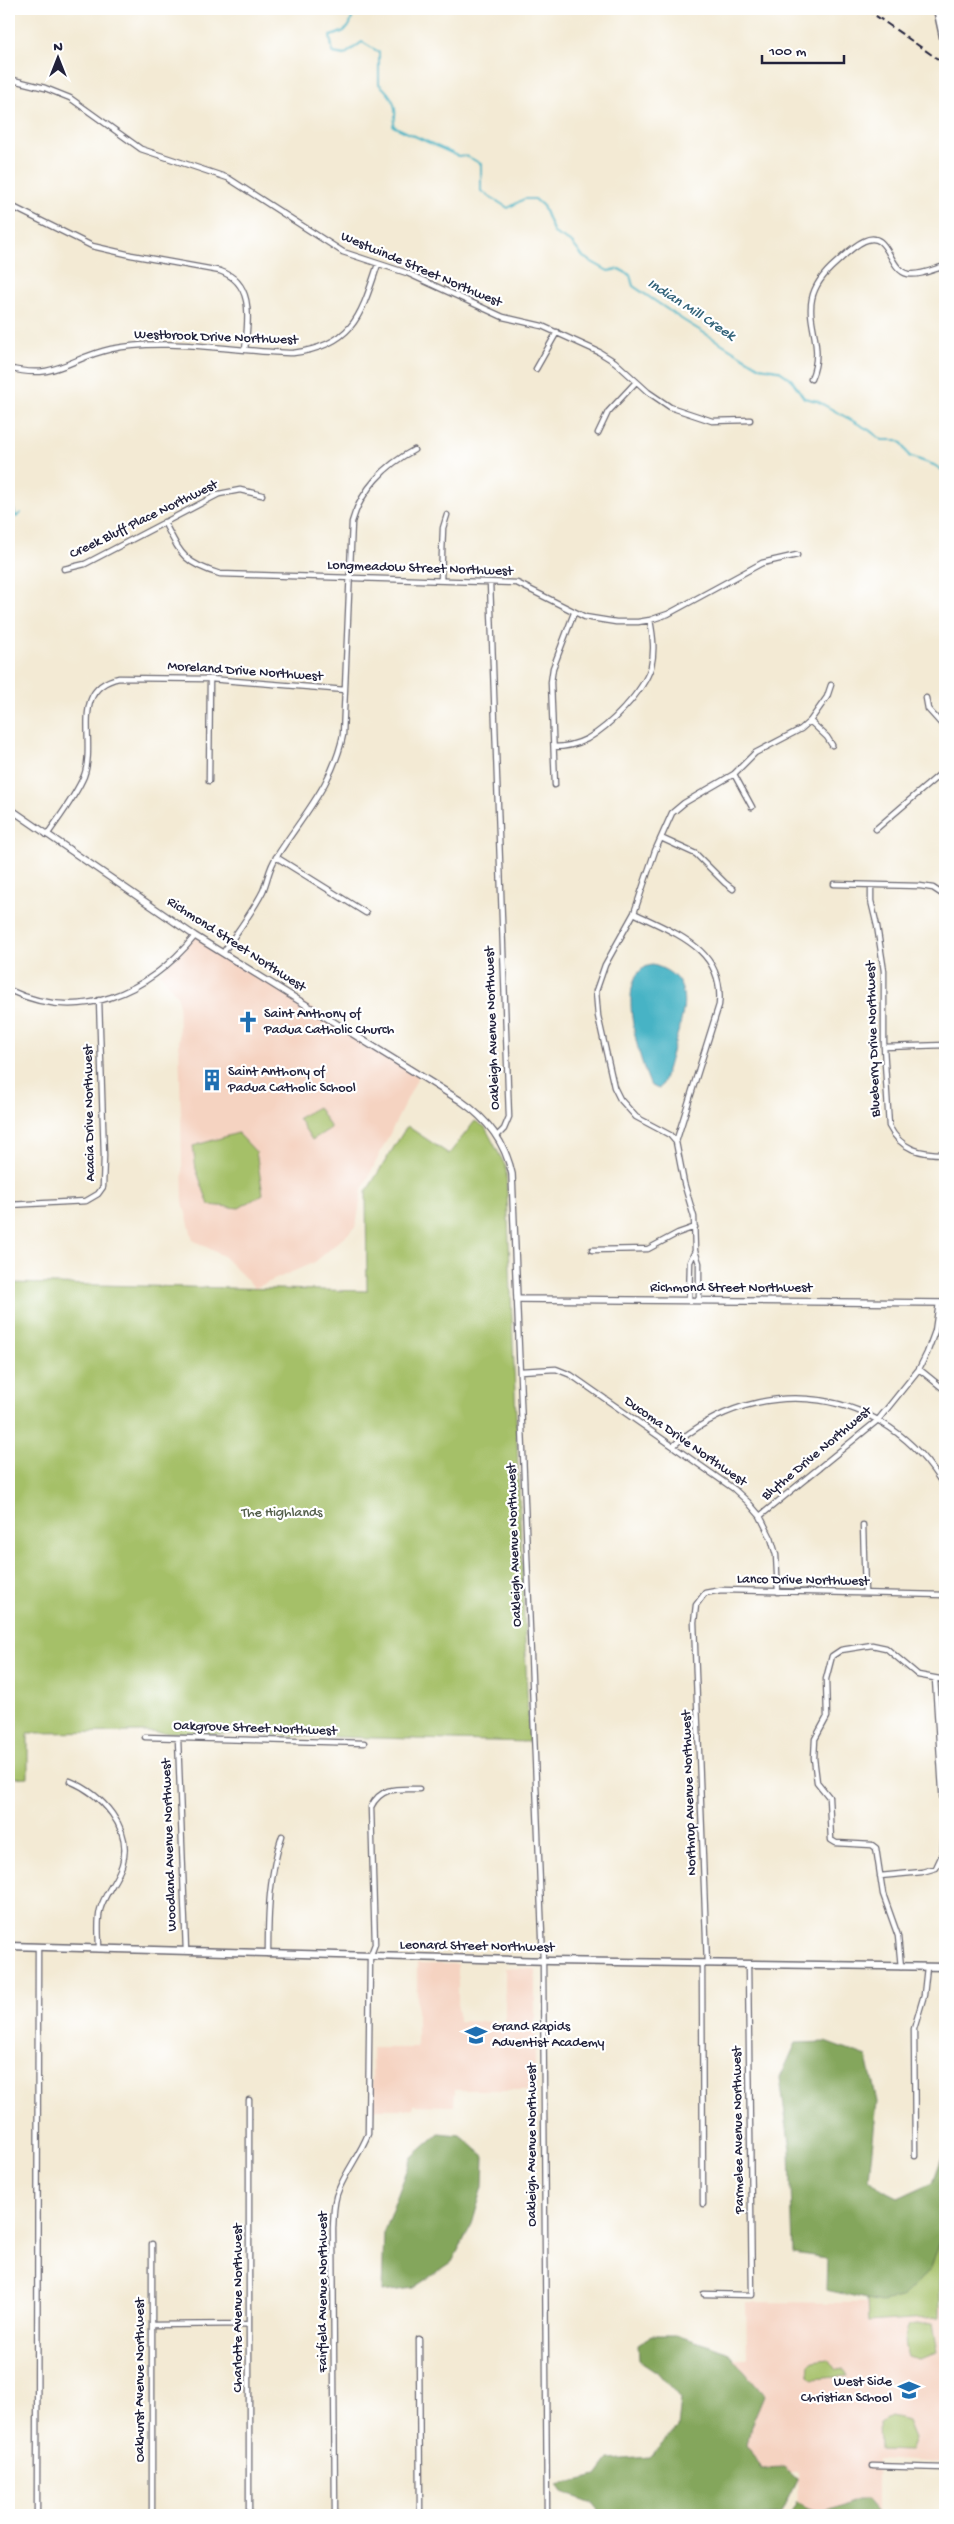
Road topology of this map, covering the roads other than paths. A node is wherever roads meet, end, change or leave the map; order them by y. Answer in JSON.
{"nodes":[{"id":1,"x":937,"y":9,"type":"edge"},
{"id":2,"x":945,"y":46,"type":"edge"},
{"id":3,"x":9,"y":79,"type":"edge"},
{"id":4,"x":9,"y":205,"type":"edge"},
{"id":5,"x":378,"y":264,"type":"junction"},
{"id":6,"x":945,"y":266,"type":"edge"},
{"id":7,"x":557,"y":332,"type":"junction"},
{"id":8,"x":245,"y":350,"type":"junction"},
{"id":9,"x":9,"y":368,"type":"edge"},
{"id":10,"x":536,"y":369,"type":"dead end"},
{"id":11,"x":811,"y":379,"type":"dead end"},
{"id":12,"x":636,"y":382,"type":"junction"},
{"id":13,"x":750,"y":420,"type":"dead end"},
{"id":14,"x":598,"y":433,"type":"dead end"},
{"id":15,"x":414,"y":450,"type":"dead end"},
{"id":16,"x":262,"y":495,"type":"dead end"},
{"id":17,"x":447,"y":514,"type":"dead end"},
{"id":18,"x":164,"y":522,"type":"junction"},
{"id":19,"x":797,"y":556,"type":"dead end"},
{"id":20,"x":64,"y":569,"type":"dead end"},
{"id":21,"x":348,"y":578,"type":"junction"},
{"id":22,"x":441,"y":580,"type":"junction"},
{"id":23,"x":490,"y":582,"type":"junction"},
{"id":24,"x":574,"y":614,"type":"junction"},
{"id":25,"x":650,"y":620,"type":"junction"},
{"id":26,"x":210,"y":679,"type":"junction"},
{"id":27,"x":831,"y":685,"type":"dead end"},
{"id":28,"x":345,"y":690,"type":"junction"},
{"id":29,"x":926,"y":698,"type":"dead end"},
{"id":30,"x":810,"y":721,"type":"junction"},
{"id":31,"x":945,"y":728,"type":"edge"},
{"id":32,"x":832,"y":745,"type":"dead end"},
{"id":33,"x":554,"y":747,"type":"junction"},
{"id":34,"x":945,"y":770,"type":"edge"},
{"id":35,"x":734,"y":774,"type":"junction"},
{"id":36,"x":209,"y":781,"type":"dead end"},
{"id":37,"x":555,"y":785,"type":"dead end"},
{"id":38,"x":752,"y":807,"type":"dead end"},
{"id":39,"x":9,"y":808,"type":"edge"},
{"id":40,"x":876,"y":829,"type":"dead end"},
{"id":41,"x":47,"y":835,"type":"junction"},
{"id":42,"x":661,"y":838,"type":"junction"},
{"id":43,"x":276,"y":857,"type":"junction"},
{"id":44,"x":834,"y":884,"type":"dead end"},
{"id":45,"x":871,"y":885,"type":"junction"},
{"id":46,"x":733,"y":889,"type":"dead end"},
{"id":47,"x":945,"y":896,"type":"edge"},
{"id":48,"x":634,"y":912,"type":"junction"},
{"id":49,"x":366,"y":913,"type":"dead end"},
{"id":50,"x":195,"y":936,"type":"junction"},
{"id":51,"x":223,"y":953,"type":"junction"},
{"id":52,"x":9,"y":990,"type":"edge"},
{"id":53,"x":99,"y":1000,"type":"junction"},
{"id":54,"x":945,"y":1044,"type":"edge"},
{"id":55,"x":884,"y":1047,"type":"junction"},
{"id":56,"x":497,"y":1136,"type":"junction"},
{"id":57,"x":676,"y":1142,"type":"junction"},
{"id":58,"x":945,"y":1154,"type":"edge"},
{"id":59,"x":9,"y":1205,"type":"edge"},
{"id":60,"x":695,"y":1227,"type":"junction"},
{"id":61,"x":592,"y":1250,"type":"dead end"},
{"id":62,"x":696,"y":1251,"type":"junction"},
{"id":63,"x":517,"y":1299,"type":"junction"},
{"id":64,"x":689,"y":1300,"type":"junction"},
{"id":65,"x":700,"y":1300,"type":"junction"},
{"id":66,"x":942,"y":1303,"type":"edge"},
{"id":67,"x":919,"y":1369,"type":"junction"},
{"id":68,"x":520,"y":1371,"type":"junction"},
{"id":69,"x":945,"y":1390,"type":"edge"},
{"id":70,"x":878,"y":1420,"type":"junction"},
{"id":71,"x":673,"y":1446,"type":"junction"},
{"id":72,"x":945,"y":1488,"type":"edge"},
{"id":73,"x":760,"y":1516,"type":"junction"},
{"id":74,"x":863,"y":1525,"type":"dead end"},
{"id":75,"x":778,"y":1592,"type":"junction"},
{"id":76,"x":865,"y":1593,"type":"junction"},
{"id":77,"x":945,"y":1595,"type":"edge"},
{"id":78,"x":694,"y":1622,"type":"joint"},
{"id":79,"x":935,"y":1680,"type":"junction"},
{"id":80,"x":945,"y":1680,"type":"edge"},
{"id":81,"x":145,"y":1737,"type":"dead end"},
{"id":82,"x":178,"y":1739,"type":"junction"},
{"id":83,"x":364,"y":1743,"type":"dead end"},
{"id":84,"x":70,"y":1782,"type":"dead end"},
{"id":85,"x":419,"y":1789,"type":"dead end"},
{"id":86,"x":282,"y":1836,"type":"dead end"},
{"id":87,"x":880,"y":1876,"type":"junction"},
{"id":88,"x":9,"y":1946,"type":"edge"},
{"id":89,"x":38,"y":1947,"type":"junction"},
{"id":90,"x":100,"y":1949,"type":"junction"},
{"id":91,"x":186,"y":1951,"type":"junction"},
{"id":92,"x":268,"y":1954,"type":"junction"},
{"id":93,"x":370,"y":1957,"type":"junction"},
{"id":94,"x":543,"y":1961,"type":"junction"},
{"id":95,"x":705,"y":1964,"type":"junction"},
{"id":96,"x":748,"y":1964,"type":"junction"},
{"id":97,"x":901,"y":1967,"type":"junction"},
{"id":98,"x":927,"y":1967,"type":"junction"},
{"id":99,"x":945,"y":1967,"type":"edge"},
{"id":100,"x":249,"y":2100,"type":"dead end"},
{"id":101,"x":915,"y":2156,"type":"dead end"},
{"id":102,"x":703,"y":2204,"type":"dead end"},
{"id":103,"x":152,"y":2244,"type":"dead end"},
{"id":104,"x":704,"y":2294,"type":"dead end"},
{"id":105,"x":249,"y":2324,"type":"junction"},
{"id":106,"x":152,"y":2325,"type":"junction"},
{"id":107,"x":419,"y":2340,"type":"dead end"},
{"id":108,"x":873,"y":2466,"type":"dead end"},
{"id":109,"x":945,"y":2468,"type":"edge"},
{"id":110,"x":37,"y":2515,"type":"edge"},
{"id":111,"x":152,"y":2515,"type":"edge"},
{"id":112,"x":249,"y":2515,"type":"edge"},
{"id":113,"x":335,"y":2515,"type":"edge"},
{"id":114,"x":420,"y":2515,"type":"edge"},
{"id":115,"x":546,"y":2515,"type":"edge"}],
"edges":[{"from":1,"to":2,"type":"main road"},
{"from":3,"to":5,"type":"street","name":"Westwinde Street Northwest"},
{"from":4,"to":8,"type":"street"},
{"from":5,"to":7,"type":"street","name":"Westwinde Street Northwest"},
{"from":5,"to":8,"type":"street","name":"Westbrook Drive Northwest"},
{"from":6,"to":11,"type":"street"},
{"from":7,"to":10,"type":"street"},
{"from":7,"to":12,"type":"street","name":"Westwinde Street Northwest"},
{"from":8,"to":9,"type":"street","name":"Westbrook Drive Northwest"},
{"from":12,"to":13,"type":"street","name":"Westwinde Street Northwest"},
{"from":12,"to":14,"type":"street"},
{"from":15,"to":21,"type":"street"},
{"from":16,"to":18,"type":"street","name":"Creek Bluff Place Northwest"},
{"from":17,"to":22,"type":"street"},
{"from":18,"to":20,"type":"street","name":"Creek Bluff Place Northwest"},
{"from":18,"to":21,"type":"street","name":"Longmeadow Street Northwest"},
{"from":19,"to":25,"type":"street","name":"Longmeadow Street Northwest"},
{"from":21,"to":22,"type":"street","name":"Longmeadow Street Northwest"},
{"from":21,"to":28,"type":"street"},
{"from":22,"to":23,"type":"street","name":"Longmeadow Street Northwest"},
{"from":23,"to":24,"type":"street","name":"Longmeadow Street Northwest"},
{"from":23,"to":56,"type":"street","name":"Oakleigh Avenue Northwest"},
{"from":24,"to":25,"type":"street","name":"Longmeadow Street Northwest"},
{"from":24,"to":33,"type":"street"},
{"from":25,"to":33,"type":"street"},
{"from":26,"to":28,"type":"street","name":"Moreland Drive Northwest"},
{"from":26,"to":36,"type":"street"},
{"from":26,"to":41,"type":"street","name":"Moreland Drive Northwest"},
{"from":27,"to":30,"type":"street"},
{"from":28,"to":43,"type":"street"},
{"from":29,"to":31,"type":"street"},
{"from":30,"to":32,"type":"street"},
{"from":30,"to":35,"type":"street"},
{"from":33,"to":37,"type":"street"},
{"from":34,"to":40,"type":"street"},
{"from":35,"to":38,"type":"street"},
{"from":35,"to":42,"type":"street"},
{"from":39,"to":41,"type":"street","name":"Richmond Street Northwest"},
{"from":41,"to":50,"type":"street","name":"Richmond Street Northwest"},
{"from":42,"to":46,"type":"street"},
{"from":42,"to":48,"type":"street"},
{"from":43,"to":49,"type":"street"},
{"from":43,"to":51,"type":"street"},
{"from":44,"to":45,"type":"street"},
{"from":45,"to":47,"type":"street"},
{"from":45,"to":55,"type":"street","name":"Blueberry Drive Northwest"},
{"from":48,"to":57,"type":"street"},
{"from":48,"to":57,"type":"street"},
{"from":50,"to":51,"type":"street","name":"Richmond Street Northwest"},
{"from":50,"to":53,"type":"street"},
{"from":51,"to":56,"type":"street","name":"Richmond Street Northwest"},
{"from":52,"to":53,"type":"street"},
{"from":53,"to":59,"type":"street","name":"Acacia Drive Northwest"},
{"from":54,"to":55,"type":"street"},
{"from":55,"to":58,"type":"street","name":"Blueberry Drive Northwest"},
{"from":56,"to":63,"type":"street","name":"Oakleigh Avenue Northwest"},
{"from":57,"to":60,"type":"street"},
{"from":60,"to":61,"type":"street"},
{"from":60,"to":62,"type":"street"},
{"from":62,"to":64,"type":"street"},
{"from":62,"to":65,"type":"street"},
{"from":63,"to":64,"type":"street","name":"Richmond Street Northwest"},
{"from":63,"to":68,"type":"street","name":"Oakleigh Avenue Northwest"},
{"from":64,"to":65,"type":"street","name":"Richmond Street Northwest"},
{"from":65,"to":66,"type":"street","name":"Richmond Street Northwest"},
{"from":66,"to":67,"type":"street","name":"Blythe Drive Northwest"},
{"from":67,"to":69,"type":"street"},
{"from":67,"to":70,"type":"street","name":"Blythe Drive Northwest"},
{"from":68,"to":71,"type":"street","name":"Ducoma Drive Northwest"},
{"from":68,"to":94,"type":"street","name":"Oakleigh Avenue Northwest"},
{"from":70,"to":71,"type":"street"},
{"from":70,"to":72,"type":"street"},
{"from":70,"to":73,"type":"street","name":"Blythe Drive Northwest"},
{"from":71,"to":73,"type":"street","name":"Ducoma Drive Northwest"},
{"from":73,"to":75,"type":"street","name":"Ducoma Drive Northwest"},
{"from":74,"to":76,"type":"street"},
{"from":75,"to":76,"type":"street","name":"Lanco Drive Northwest"},
{"from":75,"to":78,"type":"street","name":"Lanco Drive Northwest"},
{"from":76,"to":77,"type":"street","name":"Lanco Drive Northwest"},
{"from":78,"to":95,"type":"street","name":"Northrup Avenue Northwest"},
{"from":79,"to":80,"type":"street"},
{"from":79,"to":87,"type":"street"},
{"from":79,"to":87,"type":"street"},
{"from":81,"to":82,"type":"street","name":"Oakgrove Street Northwest"},
{"from":82,"to":83,"type":"street","name":"Oakgrove Street Northwest"},
{"from":82,"to":91,"type":"street","name":"Woodland Avenue Northwest"},
{"from":84,"to":90,"type":"street"},
{"from":85,"to":93,"type":"street","name":"Fairfield Avenue Northwest"},
{"from":86,"to":92,"type":"street"},
{"from":87,"to":97,"type":"street"},
{"from":88,"to":89,"type":"main road","name":"Leonard Street Northwest"},
{"from":89,"to":90,"type":"main road","name":"Leonard Street Northwest"},
{"from":89,"to":110,"type":"street"},
{"from":90,"to":91,"type":"main road","name":"Leonard Street Northwest"},
{"from":91,"to":92,"type":"main road","name":"Leonard Street Northwest"},
{"from":92,"to":93,"type":"main road","name":"Leonard Street Northwest"},
{"from":93,"to":94,"type":"main road","name":"Leonard Street Northwest"},
{"from":93,"to":113,"type":"street","name":"Fairfield Avenue Northwest"},
{"from":94,"to":95,"type":"main road","name":"Leonard Street Northwest"},
{"from":94,"to":115,"type":"street","name":"Oakleigh Avenue Northwest"},
{"from":95,"to":96,"type":"main road","name":"Leonard Street Northwest"},
{"from":95,"to":102,"type":"street","name":"Northrup Avenue Northwest"},
{"from":96,"to":97,"type":"main road","name":"Leonard Street Northwest"},
{"from":96,"to":104,"type":"street","name":"Parmelee Avenue Northwest"},
{"from":97,"to":98,"type":"main road","name":"Leonard Street Northwest"},
{"from":98,"to":99,"type":"main road","name":"Leonard Street Northwest"},
{"from":98,"to":101,"type":"street"},
{"from":100,"to":105,"type":"street","name":"Charlotte Avenue Northwest"},
{"from":103,"to":106,"type":"street","name":"Oakhurst Avenue Northwest"},
{"from":105,"to":106,"type":"street"},
{"from":105,"to":112,"type":"street","name":"Charlotte Avenue Northwest"},
{"from":106,"to":111,"type":"street","name":"Oakhurst Avenue Northwest"},
{"from":107,"to":114,"type":"street"},
{"from":108,"to":109,"type":"street"}]}
